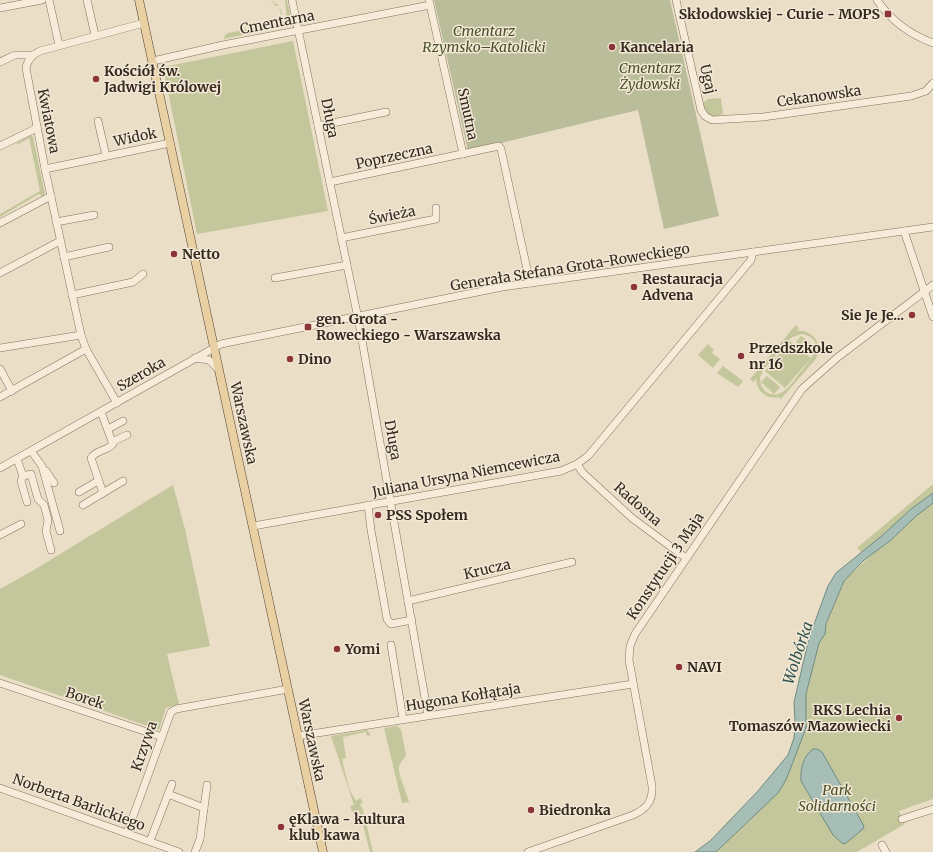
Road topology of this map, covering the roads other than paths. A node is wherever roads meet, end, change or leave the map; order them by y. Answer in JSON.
{"nodes":[{"id":1,"x":42,"y":0,"type":"edge"},
{"id":2,"x":50,"y":0,"type":"edge"},
{"id":3,"x":87,"y":0,"type":"edge"},
{"id":4,"x":139,"y":0,"type":"edge"},
{"id":5,"x":292,"y":0,"type":"edge"},
{"id":6,"x":676,"y":0,"type":"edge"},
{"id":7,"x":877,"y":0,"type":"edge"},
{"id":8,"x":430,"y":2,"type":"edge"},
{"id":9,"x":0,"y":8,"type":"edge"},
{"id":10,"x":144,"y":23,"type":"junction"},
{"id":11,"x":298,"y":31,"type":"junction"},
{"id":12,"x":95,"y":36,"type":"junction"},
{"id":13,"x":933,"y":43,"type":"edge"},
{"id":14,"x":59,"y":45,"type":"junction"},
{"id":15,"x":15,"y":55,"type":"junction"},
{"id":16,"x":32,"y":55,"type":"junction"},
{"id":17,"x":153,"y":61,"type":"junction"},
{"id":18,"x":0,"y":62,"type":"edge"},
{"id":19,"x":26,"y":68,"type":"junction"},
{"id":20,"x":933,"y":83,"type":"edge"},
{"id":21,"x":386,"y":112,"type":"dead end"},
{"id":22,"x":705,"y":116,"type":"joint"},
{"id":23,"x":98,"y":122,"type":"dead end"},
{"id":24,"x":318,"y":126,"type":"junction"},
{"id":25,"x":37,"y":128,"type":"junction"},
{"id":26,"x":170,"y":143,"type":"junction"},
{"id":27,"x":0,"y":146,"type":"edge"},
{"id":28,"x":463,"y":154,"type":"junction"},
{"id":29,"x":106,"y":156,"type":"junction"},
{"id":30,"x":45,"y":169,"type":"junction"},
{"id":31,"x":330,"y":182,"type":"junction"},
{"id":32,"x":51,"y":196,"type":"junction"},
{"id":33,"x":436,"y":208,"type":"dead end"},
{"id":34,"x":94,"y":214,"type":"dead end"},
{"id":35,"x":56,"y":222,"type":"junction"},
{"id":36,"x":0,"y":223,"type":"edge"},
{"id":37,"x":933,"y":227,"type":"edge"},
{"id":38,"x":904,"y":231,"type":"junction"},
{"id":39,"x":341,"y":238,"type":"junction"},
{"id":40,"x":60,"y":241,"type":"junction"},
{"id":41,"x":109,"y":247,"type":"dead end"},
{"id":42,"x":753,"y":252,"type":"junction"},
{"id":43,"x":64,"y":257,"type":"junction"},
{"id":44,"x":347,"y":265,"type":"junction"},
{"id":45,"x":0,"y":273,"type":"edge"},
{"id":46,"x":143,"y":274,"type":"dead end"},
{"id":47,"x":275,"y":278,"type":"dead end"},
{"id":48,"x":530,"y":283,"type":"junction"},
{"id":49,"x":933,"y":285,"type":"edge"},
{"id":50,"x":924,"y":292,"type":"junction"},
{"id":51,"x":72,"y":295,"type":"junction"},
{"id":52,"x":357,"y":316,"type":"junction"},
{"id":53,"x":933,"y":317,"type":"edge"},
{"id":54,"x":81,"y":335,"type":"junction"},
{"id":55,"x":214,"y":347,"type":"junction"},
{"id":56,"x":0,"y":348,"type":"edge"},
{"id":57,"x":86,"y":349,"type":"junction"},
{"id":58,"x":194,"y":358,"type":"junction"},
{"id":59,"x":0,"y":369,"type":"edge"},
{"id":60,"x":218,"y":369,"type":"junction"},
{"id":61,"x":12,"y":391,"type":"junction"},
{"id":62,"x":0,"y":397,"type":"edge"},
{"id":63,"x":117,"y":403,"type":"junction"},
{"id":64,"x":101,"y":412,"type":"junction"},
{"id":65,"x":123,"y":422,"type":"dead end"},
{"id":66,"x":108,"y":429,"type":"junction"},
{"id":67,"x":127,"y":435,"type":"dead end"},
{"id":68,"x":112,"y":442,"type":"junction"},
{"id":69,"x":31,"y":451,"type":"junction"},
{"id":70,"x":17,"y":459,"type":"junction"},
{"id":71,"x":577,"y":464,"type":"junction"},
{"id":72,"x":42,"y":466,"type":"junction"},
{"id":73,"x":0,"y":468,"type":"edge"},
{"id":74,"x":23,"y":476,"type":"junction"},
{"id":75,"x":98,"y":481,"type":"junction"},
{"id":76,"x":123,"y":481,"type":"dead end"},
{"id":77,"x":54,"y":483,"type":"dead end"},
{"id":78,"x":79,"y":492,"type":"dead end"},
{"id":79,"x":103,"y":493,"type":"junction"},
{"id":80,"x":27,"y":502,"type":"dead end"},
{"id":81,"x":390,"y":502,"type":"junction"},
{"id":82,"x":83,"y":505,"type":"dead end"},
{"id":83,"x":368,"y":505,"type":"junction"},
{"id":84,"x":21,"y":524,"type":"dead end"},
{"id":85,"x":252,"y":526,"type":"junction"},
{"id":86,"x":60,"y":531,"type":"dead end"},
{"id":87,"x":0,"y":536,"type":"edge"},
{"id":88,"x":52,"y":550,"type":"dead end"},
{"id":89,"x":686,"y":558,"type":"junction"},
{"id":90,"x":572,"y":562,"type":"dead end"},
{"id":91,"x":408,"y":601,"type":"junction"},
{"id":92,"x":412,"y":620,"type":"junction"},
{"id":93,"x":391,"y":645,"type":"dead end"},
{"id":94,"x":0,"y":683,"type":"edge"},
{"id":95,"x":633,"y":684,"type":"junction"},
{"id":96,"x":288,"y":690,"type":"junction"},
{"id":97,"x":428,"y":715,"type":"junction"},
{"id":98,"x":403,"y":719,"type":"junction"},
{"id":99,"x":298,"y":736,"type":"junction"},
{"id":100,"x":162,"y":737,"type":"junction"},
{"id":101,"x":172,"y":784,"type":"dead end"},
{"id":102,"x":207,"y":785,"type":"dead end"},
{"id":103,"x":0,"y":788,"type":"edge"},
{"id":104,"x":168,"y":794,"type":"junction"},
{"id":105,"x":204,"y":808,"type":"junction"},
{"id":106,"x":933,"y":808,"type":"edge"},
{"id":107,"x":902,"y":819,"type":"dead end"},
{"id":108,"x":127,"y":833,"type":"junction"},
{"id":109,"x":150,"y":842,"type":"junction"},
{"id":110,"x":882,"y":845,"type":"dead end"},
{"id":111,"x":179,"y":852,"type":"edge"},
{"id":112,"x":195,"y":852,"type":"edge"},
{"id":113,"x":323,"y":852,"type":"edge"},
{"id":114,"x":528,"y":852,"type":"edge"},
{"id":115,"x":886,"y":852,"type":"edge"}],
"edges":[{"from":1,"to":9,"type":"street"},
{"from":2,"to":14,"type":"street"},
{"from":3,"to":12,"type":"street"},
{"from":4,"to":10,"type":"main road","name":"Warszawska"},
{"from":5,"to":11,"type":"street","name":"Długa"},
{"from":6,"to":22,"type":"street","name":"Ugaj"},
{"from":7,"to":13,"type":"street"},
{"from":8,"to":11,"type":"street","name":"Cmentarna"},
{"from":8,"to":28,"type":"street","name":"Smutna"},
{"from":10,"to":12,"type":"street"},
{"from":10,"to":17,"type":"main road","name":"Warszawska"},
{"from":11,"to":17,"type":"street","name":"Cmentarna"},
{"from":11,"to":24,"type":"street","name":"Długa"},
{"from":12,"to":14,"type":"street"},
{"from":14,"to":16,"type":"street"},
{"from":15,"to":16,"type":"street"},
{"from":15,"to":18,"type":"street"},
{"from":15,"to":19,"type":"street"},
{"from":16,"to":19,"type":"street"},
{"from":17,"to":26,"type":"main road","name":"Warszawska"},
{"from":19,"to":25,"type":"street","name":"Kwiatowa"},
{"from":20,"to":22,"type":"street","name":"Cekanowska"},
{"from":21,"to":24,"type":"street"},
{"from":23,"to":29,"type":"street","name":"Widok"},
{"from":24,"to":31,"type":"street","name":"Długa"},
{"from":25,"to":27,"type":"street"},
{"from":25,"to":30,"type":"street","name":"Kwiatowa"},
{"from":26,"to":29,"type":"street","name":"Widok"},
{"from":26,"to":55,"type":"main road","name":"Warszawska"},
{"from":28,"to":31,"type":"street","name":"Poprzeczna"},
{"from":28,"to":48,"type":"street","name":"Smutna"},
{"from":29,"to":30,"type":"street","name":"Widok"},
{"from":30,"to":32,"type":"street","name":"Kwiatowa"},
{"from":31,"to":39,"type":"street","name":"Długa"},
{"from":32,"to":35,"type":"street","name":"Kwiatowa"},
{"from":32,"to":36,"type":"street"},
{"from":33,"to":39,"type":"street","name":"Świeża"},
{"from":34,"to":35,"type":"street"},
{"from":35,"to":40,"type":"street","name":"Kwiatowa"},
{"from":37,"to":38,"type":"street","name":"Generała Stefana Grota-Roweckiego"},
{"from":38,"to":42,"type":"street","name":"Generała Stefana Grota-Roweckiego"},
{"from":38,"to":50,"type":"street"},
{"from":39,"to":44,"type":"street","name":"Długa"},
{"from":40,"to":43,"type":"street","name":"Kwiatowa"},
{"from":40,"to":45,"type":"street"},
{"from":41,"to":43,"type":"street"},
{"from":42,"to":48,"type":"street","name":"Generała Stefana Grota-Roweckiego"},
{"from":42,"to":71,"type":"street","name":"Juliana Ursyna Niemcewicza"},
{"from":43,"to":51,"type":"street","name":"Kwiatowa"},
{"from":44,"to":47,"type":"street"},
{"from":44,"to":52,"type":"street","name":"Długa"},
{"from":46,"to":51,"type":"street"},
{"from":48,"to":52,"type":"street","name":"Generała Stefana Grota-Roweckiego"},
{"from":49,"to":50,"type":"street","name":"Konstytucji 3 Maja"},
{"from":50,"to":53,"type":"street"},
{"from":50,"to":89,"type":"street","name":"Konstytucji 3 Maja"},
{"from":51,"to":54,"type":"street","name":"Kwiatowa"},
{"from":52,"to":55,"type":"street","name":"Generała Stefana Grota-Roweckiego"},
{"from":52,"to":81,"type":"street","name":"Długa"},
{"from":54,"to":56,"type":"street"},
{"from":54,"to":57,"type":"street","name":"Kwiatowa"},
{"from":55,"to":58,"type":"street","name":"Szeroka"},
{"from":55,"to":60,"type":"main road","name":"Warszawska"},
{"from":57,"to":61,"type":"street"},
{"from":57,"to":63,"type":"street","name":"Kwiatowa"},
{"from":58,"to":60,"type":"street"},
{"from":58,"to":63,"type":"street","name":"Szeroka"},
{"from":59,"to":61,"type":"street"},
{"from":60,"to":85,"type":"main road","name":"Warszawska"},
{"from":61,"to":62,"type":"street"},
{"from":63,"to":64,"type":"street","name":"Szeroka"},
{"from":64,"to":66,"type":"street"},
{"from":64,"to":69,"type":"street","name":"Szeroka"},
{"from":65,"to":66,"type":"street"},
{"from":66,"to":68,"type":"street"},
{"from":67,"to":68,"type":"street"},
{"from":68,"to":75,"type":"street"},
{"from":69,"to":70,"type":"street","name":"Szeroka"},
{"from":69,"to":72,"type":"street"},
{"from":70,"to":73,"type":"street","name":"Szeroka"},
{"from":70,"to":74,"type":"street"},
{"from":71,"to":81,"type":"street","name":"Juliana Ursyna Niemcewicza"},
{"from":71,"to":89,"type":"street","name":"Radosna"},
{"from":72,"to":77,"type":"street"},
{"from":72,"to":86,"type":"street"},
{"from":74,"to":80,"type":"street"},
{"from":74,"to":88,"type":"street"},
{"from":75,"to":78,"type":"street"},
{"from":75,"to":79,"type":"street"},
{"from":76,"to":79,"type":"street"},
{"from":79,"to":82,"type":"street"},
{"from":81,"to":83,"type":"street","name":"Juliana Ursyna Niemcewicza"},
{"from":81,"to":91,"type":"street","name":"Długa"},
{"from":83,"to":85,"type":"street","name":"Juliana Ursyna Niemcewicza"},
{"from":83,"to":92,"type":"street"},
{"from":84,"to":87,"type":"street"},
{"from":85,"to":96,"type":"main road","name":"Warszawska"},
{"from":89,"to":95,"type":"street","name":"Konstytucji 3 Maja"},
{"from":90,"to":91,"type":"street","name":"Krucza"},
{"from":91,"to":92,"type":"street","name":"Długa"},
{"from":92,"to":97,"type":"street","name":"Długa"},
{"from":93,"to":98,"type":"street"},
{"from":94,"to":100,"type":"street","name":"Borek"},
{"from":95,"to":97,"type":"street","name":"Hugona Kołłątaja"},
{"from":95,"to":114,"type":"street","name":"Konstytucji 3 Maja"},
{"from":96,"to":99,"type":"main road","name":"Warszawska"},
{"from":96,"to":100,"type":"street","name":"Krzywa"},
{"from":97,"to":98,"type":"street","name":"Hugona Kołłątaja"},
{"from":98,"to":99,"type":"street","name":"Hugona Kołłątaja"},
{"from":99,"to":113,"type":"main road","name":"Warszawska"},
{"from":100,"to":108,"type":"street","name":"Krzywa"},
{"from":101,"to":104,"type":"street","name":"Norberta Barlickiego"},
{"from":102,"to":105,"type":"street"},
{"from":103,"to":108,"type":"street","name":"Norberta Barlickiego"},
{"from":104,"to":105,"type":"street"},
{"from":104,"to":109,"type":"street","name":"Norberta Barlickiego"},
{"from":105,"to":112,"type":"street"},
{"from":106,"to":107,"type":"street"},
{"from":108,"to":109,"type":"street","name":"Norberta Barlickiego"},
{"from":109,"to":111,"type":"street","name":"Norberta Barlickiego"},
{"from":110,"to":115,"type":"street"}]}
